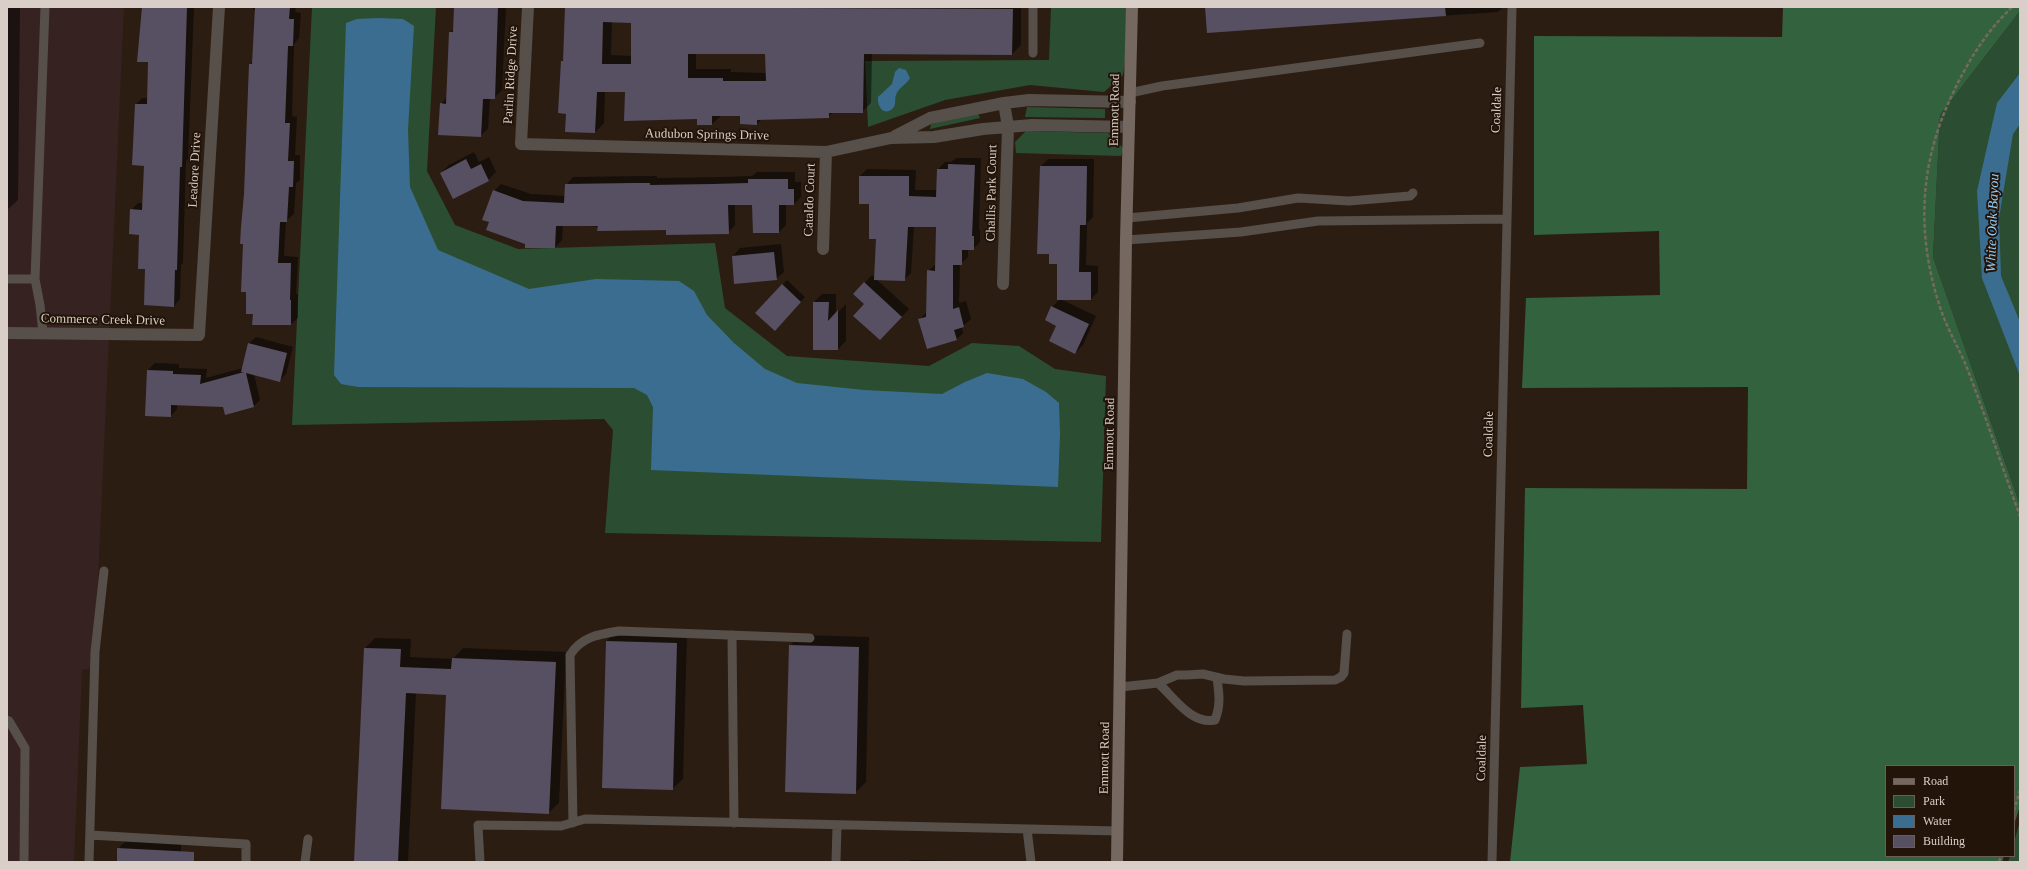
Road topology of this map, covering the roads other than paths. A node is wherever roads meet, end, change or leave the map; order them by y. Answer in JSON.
{"nodes":[{"id":1,"x":45,"y":7,"type":"edge"},
{"id":2,"x":219,"y":7,"type":"edge"},
{"id":3,"x":528,"y":7,"type":"edge"},
{"id":4,"x":1033,"y":7,"type":"edge"},
{"id":5,"x":1132,"y":7,"type":"edge"},
{"id":6,"x":1512,"y":7,"type":"edge"},
{"id":7,"x":1480,"y":43,"type":"dead end"},
{"id":8,"x":1033,"y":53,"type":"dead end"},
{"id":9,"x":1130,"y":98,"type":"junction"},
{"id":10,"x":1004,"y":103,"type":"junction"},
{"id":11,"x":1008,"y":127,"type":"junction"},
{"id":12,"x":1129,"y":127,"type":"junction"},
{"id":13,"x":891,"y":138,"type":"junction"},
{"id":14,"x":521,"y":144,"type":"joint"},
{"id":15,"x":826,"y":152,"type":"junction"},
{"id":16,"x":1413,"y":193,"type":"dead end"},
{"id":17,"x":1127,"y":218,"type":"junction"},
{"id":18,"x":1507,"y":220,"type":"junction"},
{"id":19,"x":1126,"y":240,"type":"junction"},
{"id":20,"x":823,"y":249,"type":"dead end"},
{"id":21,"x":7,"y":279,"type":"edge"},
{"id":22,"x":35,"y":279,"type":"junction"},
{"id":23,"x":1003,"y":284,"type":"dead end"},
{"id":24,"x":7,"y":333,"type":"edge"},
{"id":25,"x":43,"y":334,"type":"junction"},
{"id":26,"x":199,"y":335,"type":"joint"},
{"id":27,"x":104,"y":571,"type":"dead end"},
{"id":28,"x":1347,"y":634,"type":"dead end"},
{"id":29,"x":732,"y":635,"type":"junction"},
{"id":30,"x":810,"y":638,"type":"dead end"},
{"id":31,"x":1217,"y":678,"type":"junction"},
{"id":32,"x":1158,"y":683,"type":"junction"},
{"id":33,"x":1120,"y":687,"type":"junction"},
{"id":34,"x":7,"y":720,"type":"edge"},
{"id":35,"x":573,"y":823,"type":"junction"},
{"id":36,"x":734,"y":823,"type":"junction"},
{"id":37,"x":837,"y":825,"type":"junction"},
{"id":38,"x":1027,"y":829,"type":"junction"},
{"id":39,"x":1118,"y":831,"type":"junction"},
{"id":40,"x":90,"y":835,"type":"junction"},
{"id":41,"x":308,"y":839,"type":"dead end"},
{"id":42,"x":24,"y":862,"type":"edge"},
{"id":43,"x":89,"y":862,"type":"edge"},
{"id":44,"x":246,"y":862,"type":"edge"},
{"id":45,"x":305,"y":862,"type":"edge"},
{"id":46,"x":480,"y":862,"type":"edge"},
{"id":47,"x":836,"y":862,"type":"edge"},
{"id":48,"x":1031,"y":862,"type":"edge"},
{"id":49,"x":1117,"y":862,"type":"edge"},
{"id":50,"x":1492,"y":862,"type":"edge"}],
"edges":[{"from":1,"to":22,"type":"lane"},
{"from":2,"to":26,"type":"street","name":"Leadore Drive"},
{"from":3,"to":14,"type":"street","name":"Parlin Ridge Drive"},
{"from":4,"to":8,"type":"lane"},
{"from":5,"to":9,"type":"street","name":"Emmott Road"},
{"from":6,"to":18,"type":"lane","name":"Coaldale"},
{"from":7,"to":9,"type":"lane"},
{"from":9,"to":10,"type":"street","name":"Audubon Springs Drive"},
{"from":9,"to":12,"type":"street","name":"Emmott Road"},
{"from":10,"to":11,"type":"street","name":"Challis Park Court"},
{"from":10,"to":13,"type":"street","name":"Audubon Springs Drive"},
{"from":11,"to":12,"type":"street","name":"Audubon Springs Drive"},
{"from":11,"to":13,"type":"street","name":"Audubon Springs Drive"},
{"from":11,"to":23,"type":"street","name":"Challis Park Court"},
{"from":12,"to":17,"type":"street","name":"Emmott Road"},
{"from":13,"to":15,"type":"street","name":"Audubon Springs Drive"},
{"from":14,"to":15,"type":"street","name":"Audubon Springs Drive"},
{"from":15,"to":20,"type":"street","name":"Cataldo Court"},
{"from":16,"to":17,"type":"lane"},
{"from":17,"to":19,"type":"street","name":"Emmott Road"},
{"from":18,"to":19,"type":"lane"},
{"from":18,"to":50,"type":"lane","name":"Coaldale"},
{"from":19,"to":33,"type":"street","name":"Emmott Road"},
{"from":21,"to":22,"type":"lane"},
{"from":22,"to":25,"type":"lane"},
{"from":24,"to":25,"type":"street","name":"Commerce Creek Drive"},
{"from":25,"to":26,"type":"street","name":"Commerce Creek Drive"},
{"from":27,"to":40,"type":"lane"},
{"from":28,"to":31,"type":"lane"},
{"from":29,"to":30,"type":"lane"},
{"from":29,"to":35,"type":"lane"},
{"from":29,"to":36,"type":"lane"},
{"from":31,"to":32,"type":"lane"},
{"from":31,"to":32,"type":"lane"},
{"from":32,"to":33,"type":"lane"},
{"from":33,"to":39,"type":"street","name":"Emmott Road"},
{"from":34,"to":42,"type":"lane"},
{"from":35,"to":36,"type":"lane"},
{"from":35,"to":46,"type":"lane"},
{"from":36,"to":37,"type":"lane"},
{"from":37,"to":38,"type":"lane"},
{"from":37,"to":47,"type":"lane"},
{"from":38,"to":39,"type":"lane"},
{"from":38,"to":48,"type":"lane"},
{"from":39,"to":49,"type":"street","name":"Emmott Road"},
{"from":40,"to":43,"type":"lane"},
{"from":40,"to":44,"type":"lane"},
{"from":41,"to":45,"type":"lane"}]}
